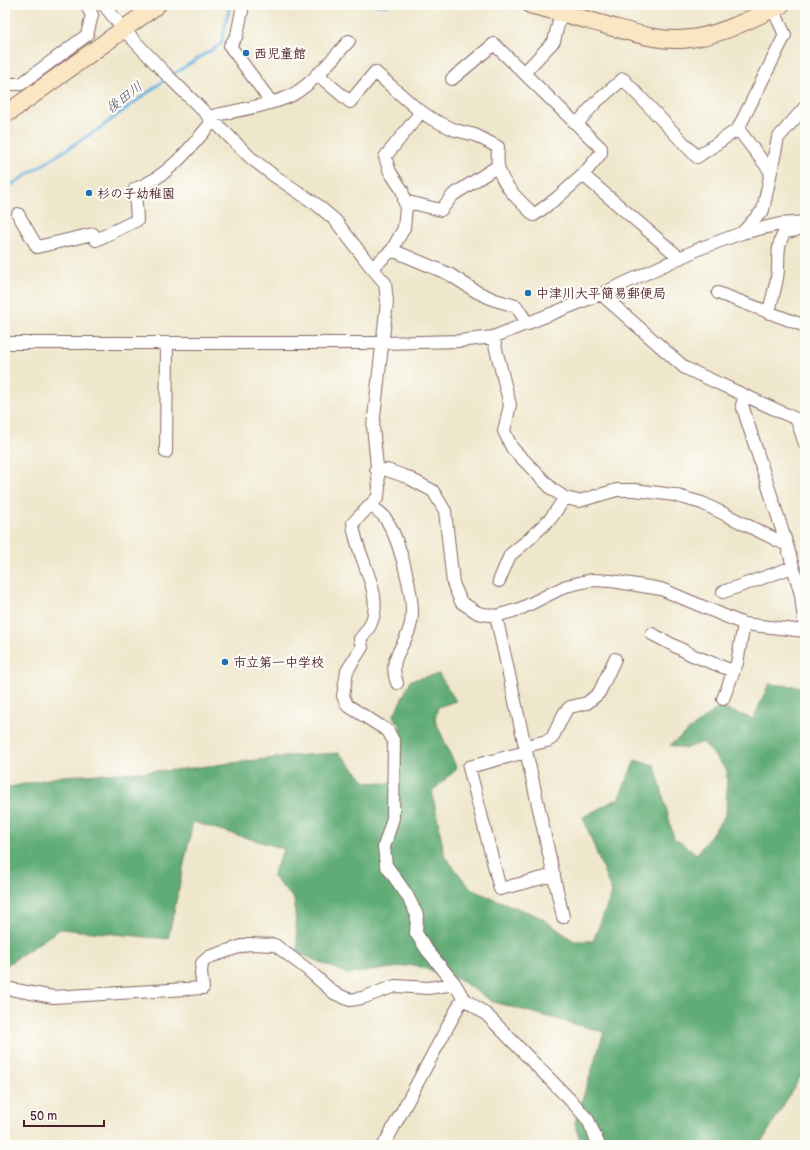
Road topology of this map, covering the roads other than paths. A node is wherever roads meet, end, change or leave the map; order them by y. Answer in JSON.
{"nodes":[{"id":1,"x":86,"y":5,"type":"edge"},
{"id":2,"x":104,"y":5,"type":"edge"},
{"id":3,"x":157,"y":5,"type":"edge"},
{"id":4,"x":243,"y":5,"type":"edge"},
{"id":5,"x":531,"y":5,"type":"edge"},
{"id":6,"x":777,"y":7,"type":"edge"},
{"id":7,"x":562,"y":9,"type":"edge"},
{"id":8,"x":123,"y":29,"type":"junction"},
{"id":9,"x":349,"y":41,"type":"dead end"},
{"id":10,"x":524,"y":73,"type":"junction"},
{"id":11,"x":318,"y":74,"type":"junction"},
{"id":12,"x":452,"y":79,"type":"dead end"},
{"id":13,"x":5,"y":84,"type":"edge"},
{"id":14,"x":271,"y":102,"type":"junction"},
{"id":15,"x":805,"y":107,"type":"edge"},
{"id":16,"x":421,"y":112,"type":"junction"},
{"id":17,"x":5,"y":115,"type":"edge"},
{"id":18,"x":210,"y":119,"type":"junction"},
{"id":19,"x":576,"y":124,"type":"junction"},
{"id":20,"x":738,"y":129,"type":"junction"},
{"id":21,"x":498,"y":166,"type":"junction"},
{"id":22,"x":771,"y":172,"type":"junction"},
{"id":23,"x":583,"y":175,"type":"junction"},
{"id":24,"x":404,"y":202,"type":"junction"},
{"id":25,"x":18,"y":214,"type":"dead end"},
{"id":26,"x":801,"y":223,"type":"edge"},
{"id":27,"x":742,"y":233,"type":"junction"},
{"id":28,"x":392,"y":250,"type":"junction"},
{"id":29,"x":680,"y":258,"type":"junction"},
{"id":30,"x":372,"y":268,"type":"junction"},
{"id":31,"x":601,"y":294,"type":"junction"},
{"id":32,"x":718,"y":294,"type":"dead end"},
{"id":33,"x":769,"y":312,"type":"junction"},
{"id":34,"x":528,"y":324,"type":"junction"},
{"id":35,"x":805,"y":326,"type":"edge"},
{"id":36,"x":492,"y":337,"type":"junction"},
{"id":37,"x":5,"y":342,"type":"edge"},
{"id":38,"x":168,"y":342,"type":"junction"},
{"id":39,"x":382,"y":343,"type":"junction"},
{"id":40,"x":745,"y":396,"type":"junction"},
{"id":41,"x":801,"y":421,"type":"edge"},
{"id":42,"x":805,"y":444,"type":"edge"},
{"id":43,"x":166,"y":452,"type":"dead end"},
{"id":44,"x":376,"y":469,"type":"junction"},
{"id":45,"x":565,"y":498,"type":"junction"},
{"id":46,"x":371,"y":506,"type":"junction"},
{"id":47,"x":787,"y":545,"type":"junction"},
{"id":48,"x":793,"y":567,"type":"junction"},
{"id":49,"x":499,"y":581,"type":"dead end"},
{"id":50,"x":723,"y":592,"type":"dead end"},
{"id":51,"x":496,"y":616,"type":"junction"},
{"id":52,"x":744,"y":624,"type":"junction"},
{"id":53,"x":652,"y":634,"type":"dead end"},
{"id":54,"x":614,"y":659,"type":"dead end"},
{"id":55,"x":733,"y":671,"type":"junction"},
{"id":56,"x":397,"y":683,"type":"dead end"},
{"id":57,"x":722,"y":700,"type":"dead end"},
{"id":58,"x":526,"y":749,"type":"junction"},
{"id":59,"x":554,"y":875,"type":"junction"},
{"id":60,"x":563,"y":917,"type":"dead end"},
{"id":61,"x":455,"y":984,"type":"junction"},
{"id":62,"x":5,"y":988,"type":"edge"},
{"id":63,"x":463,"y":998,"type":"junction"},
{"id":64,"x":384,"y":1145,"type":"edge"},
{"id":65,"x":599,"y":1145,"type":"edge"}],
"edges":[{"from":1,"to":13,"type":"street"},
{"from":2,"to":8,"type":"street"},
{"from":3,"to":8,"type":"street"},
{"from":4,"to":14,"type":"street"},
{"from":5,"to":7,"type":"street"},
{"from":6,"to":7,"type":"street"},
{"from":6,"to":20,"type":"street"},
{"from":7,"to":10,"type":"street"},
{"from":8,"to":17,"type":"street"},
{"from":8,"to":18,"type":"street"},
{"from":9,"to":11,"type":"street"},
{"from":10,"to":12,"type":"street"},
{"from":10,"to":19,"type":"street"},
{"from":11,"to":14,"type":"street"},
{"from":11,"to":16,"type":"street"},
{"from":14,"to":18,"type":"street"},
{"from":15,"to":22,"type":"street"},
{"from":16,"to":21,"type":"street"},
{"from":16,"to":24,"type":"street"},
{"from":18,"to":25,"type":"street"},
{"from":18,"to":30,"type":"street"},
{"from":19,"to":20,"type":"street"},
{"from":19,"to":23,"type":"street"},
{"from":20,"to":22,"type":"street"},
{"from":21,"to":23,"type":"street"},
{"from":21,"to":24,"type":"street"},
{"from":22,"to":27,"type":"street"},
{"from":23,"to":29,"type":"street"},
{"from":24,"to":28,"type":"street"},
{"from":26,"to":27,"type":"street"},
{"from":26,"to":33,"type":"street"},
{"from":27,"to":29,"type":"street"},
{"from":28,"to":30,"type":"street"},
{"from":28,"to":34,"type":"street"},
{"from":29,"to":31,"type":"street"},
{"from":30,"to":39,"type":"street"},
{"from":31,"to":34,"type":"street"},
{"from":31,"to":40,"type":"street"},
{"from":32,"to":33,"type":"street"},
{"from":33,"to":35,"type":"street"},
{"from":34,"to":36,"type":"street"},
{"from":36,"to":39,"type":"street"},
{"from":36,"to":45,"type":"street"},
{"from":37,"to":38,"type":"street"},
{"from":38,"to":39,"type":"street"},
{"from":38,"to":43,"type":"street"},
{"from":39,"to":44,"type":"street"},
{"from":40,"to":41,"type":"street"},
{"from":40,"to":47,"type":"street"},
{"from":41,"to":42,"type":"street"},
{"from":44,"to":46,"type":"street"},
{"from":44,"to":51,"type":"street"},
{"from":45,"to":47,"type":"street"},
{"from":45,"to":49,"type":"street"},
{"from":46,"to":56,"type":"street"},
{"from":46,"to":61,"type":"street"},
{"from":47,"to":48,"type":"street"},
{"from":48,"to":50,"type":"street"},
{"from":48,"to":52,"type":"street"},
{"from":51,"to":52,"type":"street"},
{"from":51,"to":58,"type":"street"},
{"from":52,"to":55,"type":"street"},
{"from":53,"to":55,"type":"street"},
{"from":54,"to":58,"type":"street"},
{"from":55,"to":57,"type":"street"},
{"from":58,"to":59,"type":"street"},
{"from":58,"to":59,"type":"street"},
{"from":59,"to":60,"type":"street"},
{"from":61,"to":62,"type":"street"},
{"from":61,"to":63,"type":"street"},
{"from":63,"to":64,"type":"street"},
{"from":63,"to":65,"type":"street"}]}
